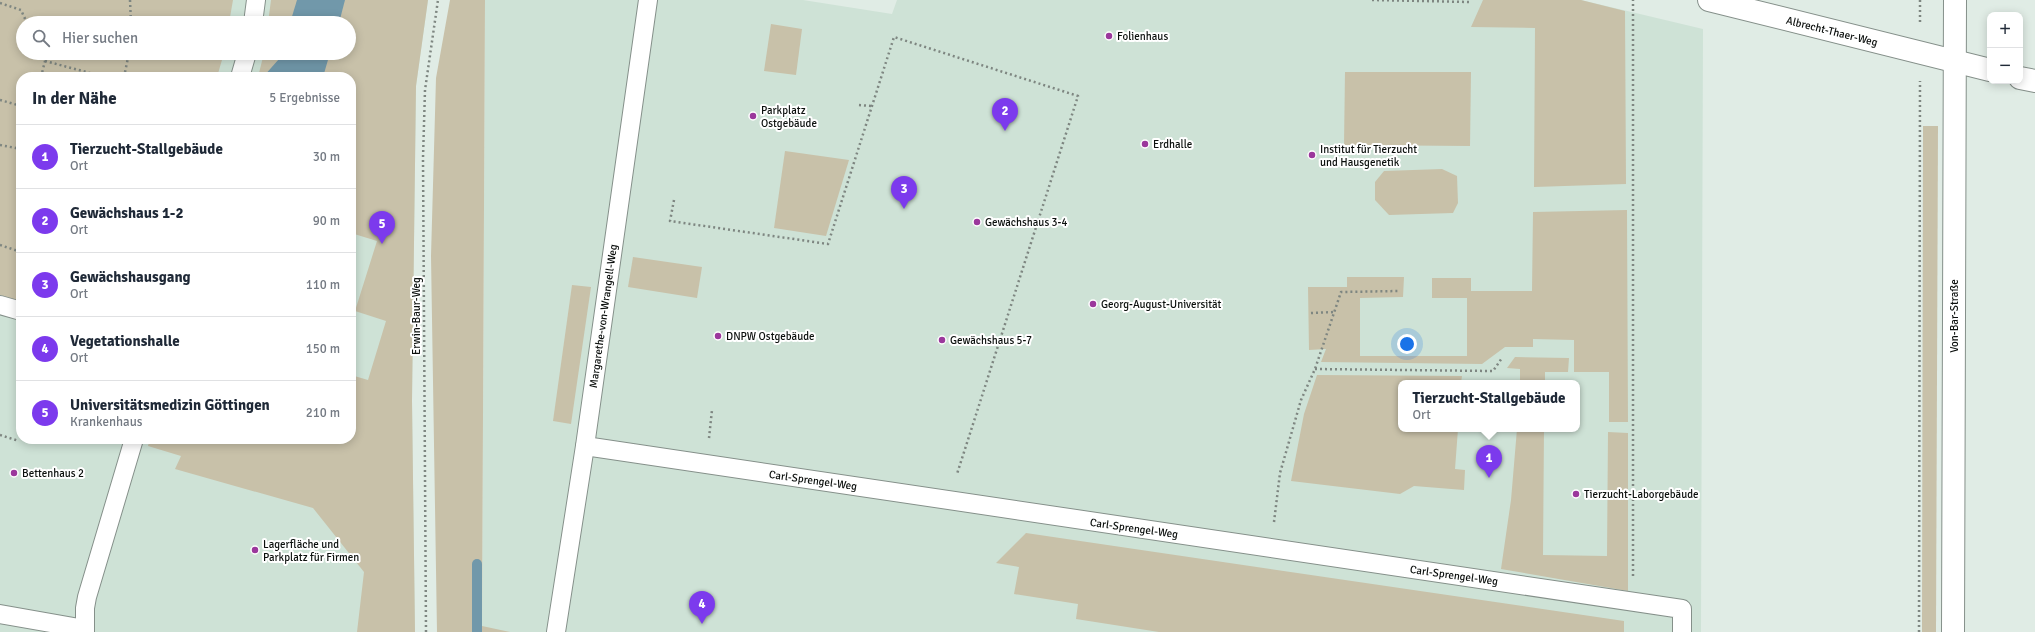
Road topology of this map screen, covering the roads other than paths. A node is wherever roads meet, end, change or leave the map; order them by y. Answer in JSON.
{"nodes":[{"id":1,"x":256,"y":0,"type":"edge"},
{"id":2,"x":648,"y":0,"type":"edge"},
{"id":3,"x":1709,"y":0,"type":"edge"},
{"id":4,"x":1955,"y":0,"type":"edge"},
{"id":5,"x":254,"y":16,"type":"edge"},
{"id":6,"x":245,"y":60,"type":"edge"},
{"id":7,"x":1954,"y":61,"type":"junction"},
{"id":8,"x":1987,"y":69,"type":"edge"},
{"id":9,"x":241,"y":72,"type":"edge"},
{"id":10,"x":2023,"y":79,"type":"edge"},
{"id":11,"x":2035,"y":81,"type":"edge"},
{"id":12,"x":0,"y":305,"type":"edge"},
{"id":13,"x":16,"y":310,"type":"edge"},
{"id":14,"x":133,"y":444,"type":"edge"},
{"id":15,"x":585,"y":446,"type":"junction"},
{"id":16,"x":0,"y":614,"type":"edge"},
{"id":17,"x":85,"y":630,"type":"edge"},
{"id":18,"x":556,"y":632,"type":"edge"},
{"id":19,"x":1682,"y":632,"type":"edge"},
{"id":20,"x":1954,"y":632,"type":"edge"}],
"edges":[{"from":1,"to":5,"type":"lane"},
{"from":2,"to":15,"type":"lane","name":"Margarethe-von-Wrangell-Weg"},
{"from":3,"to":7,"type":"street","name":"Albrecht-Thaer-Weg"},
{"from":4,"to":7,"type":"street","name":"Von-Bar-Straße"},
{"from":6,"to":9,"type":"lane"},
{"from":7,"to":8,"type":"street","name":"Albrecht-Thaer-Weg"},
{"from":7,"to":20,"type":"street","name":"Von-Bar-Straße"},
{"from":10,"to":11,"type":"street"},
{"from":12,"to":13,"type":"lane"},
{"from":14,"to":17,"type":"lane"},
{"from":15,"to":18,"type":"lane","name":"Margarethe-von-Wrangell-Weg"},
{"from":15,"to":19,"type":"lane","name":"Carl-Sprengel-Weg"},
{"from":16,"to":17,"type":"lane"}]}
